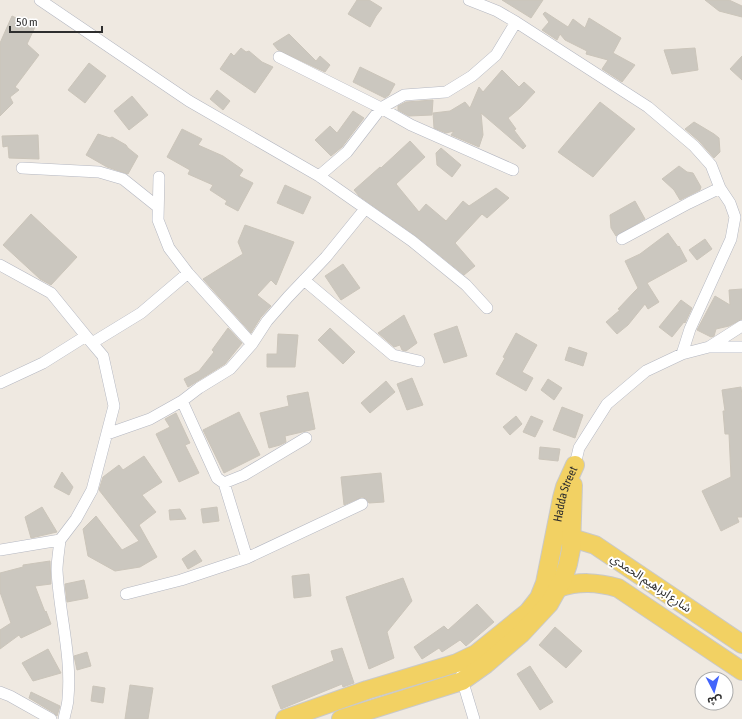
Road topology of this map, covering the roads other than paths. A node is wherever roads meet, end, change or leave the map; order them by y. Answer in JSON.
{"nodes":[{"id":1,"x":40,"y":0,"type":"edge"},
{"id":2,"x":470,"y":0,"type":"edge"},
{"id":3,"x":500,"y":0,"type":"edge"},
{"id":4,"x":497,"y":11,"type":"junction"},
{"id":5,"x":516,"y":22,"type":"junction"},
{"id":6,"x":280,"y":57,"type":"dead end"},
{"id":7,"x":382,"y":108,"type":"junction"},
{"id":8,"x":22,"y":168,"type":"dead end"},
{"id":9,"x":512,"y":170,"type":"dead end"},
{"id":10,"x":319,"y":176,"type":"junction"},
{"id":11,"x":159,"y":177,"type":"dead end"},
{"id":12,"x":720,"y":188,"type":"junction"},
{"id":13,"x":158,"y":208,"type":"junction"},
{"id":14,"x":365,"y":209,"type":"junction"},
{"id":15,"x":622,"y":239,"type":"dead end"},
{"id":16,"x":0,"y":265,"type":"edge"},
{"id":17,"x":188,"y":273,"type":"junction"},
{"id":18,"x":304,"y":280,"type":"junction"},
{"id":19,"x":486,"y":308,"type":"dead end"},
{"id":20,"x":742,"y":326,"type":"edge"},
{"id":21,"x":89,"y":340,"type":"junction"},
{"id":22,"x":252,"y":344,"type":"junction"},
{"id":23,"x":742,"y":347,"type":"edge"},
{"id":24,"x":709,"y":348,"type":"junction"},
{"id":25,"x":682,"y":354,"type":"junction"},
{"id":26,"x":419,"y":361,"type":"dead end"},
{"id":27,"x":0,"y":383,"type":"edge"},
{"id":28,"x":182,"y":400,"type":"junction"},
{"id":29,"x":107,"y":434,"type":"junction"},
{"id":30,"x":306,"y":438,"type":"dead end"},
{"id":31,"x":575,"y":465,"type":"junction"},
{"id":32,"x":224,"y":483,"type":"junction"},
{"id":33,"x":573,"y":496,"type":"junction"},
{"id":34,"x":362,"y":504,"type":"dead end"},
{"id":35,"x":564,"y":535,"type":"junction"},
{"id":36,"x":60,"y":540,"type":"junction"},
{"id":37,"x":595,"y":545,"type":"junction"},
{"id":38,"x":0,"y":550,"type":"edge"},
{"id":39,"x":247,"y":558,"type":"junction"},
{"id":40,"x":558,"y":588,"type":"junction"},
{"id":41,"x":126,"y":594,"type":"dead end"},
{"id":42,"x":742,"y":644,"type":"edge"},
{"id":43,"x":457,"y":663,"type":"junction"},
{"id":44,"x":742,"y":671,"type":"edge"},
{"id":45,"x":462,"y":681,"type":"junction"},
{"id":46,"x":0,"y":692,"type":"edge"},
{"id":47,"x":51,"y":719,"type":"edge"},
{"id":48,"x":64,"y":719,"type":"edge"},
{"id":49,"x":285,"y":719,"type":"edge"},
{"id":50,"x":341,"y":719,"type":"edge"},
{"id":51,"x":474,"y":719,"type":"edge"}],
"edges":[{"from":1,"to":10,"type":"street"},
{"from":2,"to":4,"type":"street"},
{"from":3,"to":4,"type":"street"},
{"from":4,"to":5,"type":"street"},
{"from":5,"to":7,"type":"street"},
{"from":5,"to":12,"type":"street"},
{"from":6,"to":7,"type":"street"},
{"from":7,"to":9,"type":"street"},
{"from":7,"to":10,"type":"street"},
{"from":8,"to":13,"type":"street"},
{"from":10,"to":14,"type":"street"},
{"from":11,"to":13,"type":"street"},
{"from":12,"to":15,"type":"street"},
{"from":12,"to":25,"type":"street"},
{"from":13,"to":17,"type":"street"},
{"from":14,"to":18,"type":"street"},
{"from":14,"to":19,"type":"street"},
{"from":16,"to":21,"type":"street"},
{"from":17,"to":21,"type":"street"},
{"from":17,"to":22,"type":"street"},
{"from":18,"to":22,"type":"street"},
{"from":18,"to":26,"type":"street"},
{"from":20,"to":24,"type":"street"},
{"from":21,"to":27,"type":"street"},
{"from":21,"to":29,"type":"street"},
{"from":22,"to":28,"type":"street"},
{"from":23,"to":24,"type":"street"},
{"from":24,"to":25,"type":"street"},
{"from":25,"to":31,"type":"street"},
{"from":28,"to":29,"type":"street"},
{"from":28,"to":32,"type":"street"},
{"from":29,"to":36,"type":"street"},
{"from":30,"to":32,"type":"street"},
{"from":31,"to":33,"type":"main road","name":"Hadda Street"},
{"from":31,"to":35,"type":"main road","name":"Hadda Street"},
{"from":32,"to":39,"type":"street"},
{"from":33,"to":35,"type":"main road","name":"Hadda Street"},
{"from":33,"to":37,"type":"main road"},
{"from":34,"to":39,"type":"street"},
{"from":35,"to":37,"type":"main road","name":"شارع ابراهيم الحمدي"},
{"from":35,"to":40,"type":"main road","name":"Hadda Street"},
{"from":35,"to":43,"type":"main road","name":"Hadda Street"},
{"from":36,"to":38,"type":"street"},
{"from":36,"to":48,"type":"street"},
{"from":37,"to":42,"type":"main road","name":"شارع ابراهيم الحمدي"},
{"from":39,"to":41,"type":"street"},
{"from":40,"to":44,"type":"main road","name":"شارع ابراهيم الحمدي"},
{"from":40,"to":45,"type":"main road","name":"Hadda Street"},
{"from":43,"to":45,"type":"street"},
{"from":43,"to":49,"type":"main road","name":"Hadda Street"},
{"from":45,"to":50,"type":"main road","name":"Hadda Street"},
{"from":45,"to":51,"type":"street"},
{"from":46,"to":47,"type":"street"}]}
